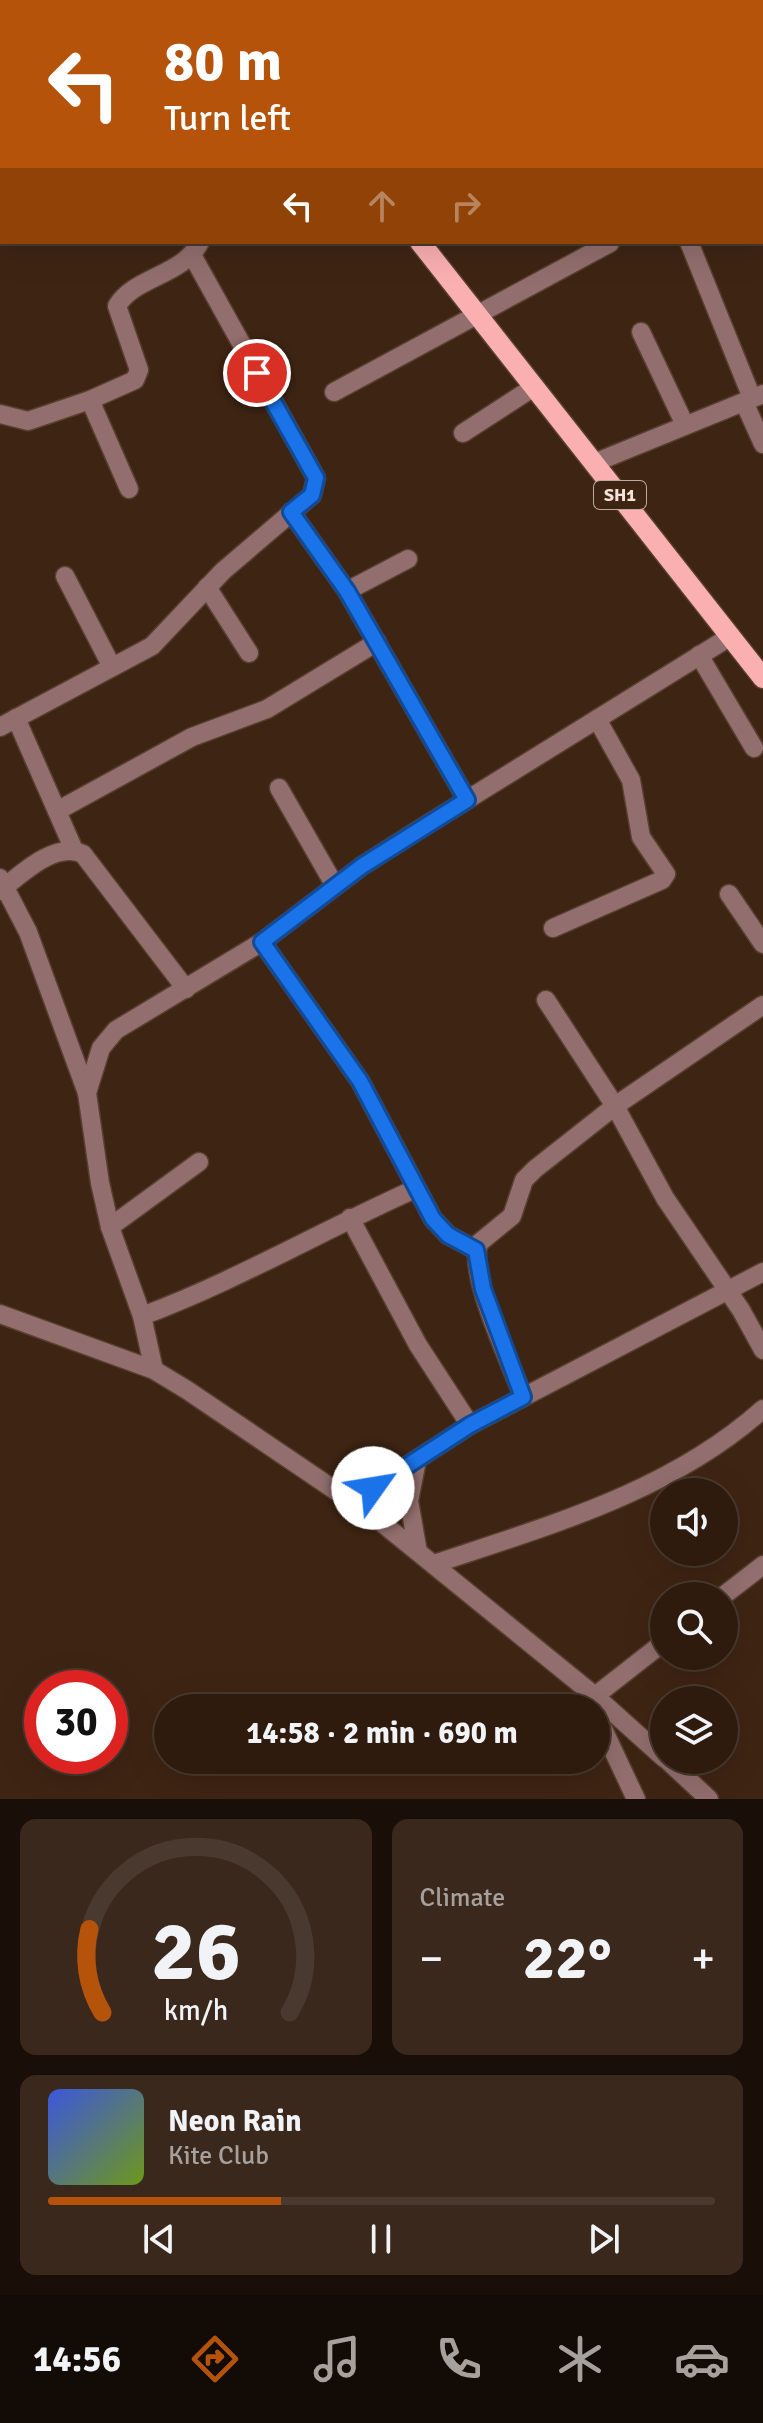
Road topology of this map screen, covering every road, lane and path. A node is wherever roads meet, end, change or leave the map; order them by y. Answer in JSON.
{"nodes":[{"id":1,"x":422,"y":244,"type":"edge"},
{"id":2,"x":608,"y":244,"type":"edge"},
{"id":3,"x":690,"y":244,"type":"edge"},
{"id":4,"x":196,"y":249,"type":"edge"},
{"id":5,"x":476,"y":313,"type":"junction"},
{"id":6,"x":641,"y":332,"type":"dead end"},
{"id":7,"x":534,"y":387,"type":"junction"},
{"id":8,"x":334,"y":392,"type":"dead end"},
{"id":9,"x":753,"y":398,"type":"edge"},
{"id":10,"x":90,"y":400,"type":"junction"},
{"id":11,"x":0,"y":414,"type":"edge"},
{"id":12,"x":685,"y":425,"type":"junction"},
{"id":13,"x":463,"y":433,"type":"dead end"},
{"id":14,"x":763,"y":444,"type":"edge"},
{"id":15,"x":594,"y":463,"type":"junction"},
{"id":16,"x":129,"y":489,"type":"dead end"},
{"id":17,"x":291,"y":512,"type":"junction"},
{"id":18,"x":408,"y":559,"type":"dead end"},
{"id":19,"x":65,"y":576,"type":"dead end"},
{"id":20,"x":207,"y":587,"type":"junction"},
{"id":21,"x":347,"y":591,"type":"junction"},
{"id":22,"x":731,"y":636,"type":"junction"},
{"id":23,"x":377,"y":642,"type":"junction"},
{"id":24,"x":249,"y":653,"type":"dead end"},
{"id":25,"x":699,"y":655,"type":"junction"},
{"id":26,"x":112,"y":667,"type":"junction"},
{"id":27,"x":763,"y":678,"type":"edge"},
{"id":28,"x":597,"y":719,"type":"junction"},
{"id":29,"x":8,"y":722,"type":"edge"},
{"id":30,"x":754,"y":748,"type":"dead end"},
{"id":31,"x":279,"y":788,"type":"dead end"},
{"id":32,"x":467,"y":800,"type":"junction"},
{"id":33,"x":57,"y":811,"type":"junction"},
{"id":34,"x":74,"y":850,"type":"junction"},
{"id":35,"x":2,"y":885,"type":"edge"},
{"id":36,"x":335,"y":886,"type":"junction"},
{"id":37,"x":729,"y":894,"type":"dead end"},
{"id":38,"x":553,"y":928,"type":"dead end"},
{"id":39,"x":262,"y":942,"type":"junction"},
{"id":40,"x":763,"y":944,"type":"edge"},
{"id":41,"x":186,"y":989,"type":"junction"},
{"id":42,"x":546,"y":1000,"type":"dead end"},
{"id":43,"x":763,"y":1005,"type":"edge"},
{"id":44,"x":87,"y":1093,"type":"junction"},
{"id":45,"x":615,"y":1106,"type":"junction"},
{"id":46,"x":199,"y":1162,"type":"dead end"},
{"id":47,"x":415,"y":1189,"type":"junction"},
{"id":48,"x":350,"y":1218,"type":"junction"},
{"id":49,"x":110,"y":1227,"type":"junction"},
{"id":50,"x":476,"y":1250,"type":"junction"},
{"id":51,"x":763,"y":1272,"type":"edge"},
{"id":52,"x":727,"y":1290,"type":"junction"},
{"id":53,"x":0,"y":1314,"type":"edge"},
{"id":54,"x":142,"y":1316,"type":"junction"},
{"id":55,"x":763,"y":1350,"type":"edge"},
{"id":56,"x":154,"y":1370,"type":"junction"},
{"id":57,"x":523,"y":1397,"type":"junction"},
{"id":58,"x":763,"y":1409,"type":"edge"},
{"id":59,"x":470,"y":1425,"type":"junction"},
{"id":60,"x":417,"y":1460,"type":"junction"},
{"id":61,"x":351,"y":1502,"type":"junction"},
{"id":62,"x":418,"y":1552,"type":"junction"},
{"id":63,"x":434,"y":1564,"type":"junction"},
{"id":64,"x":763,"y":1565,"type":"edge"},
{"id":65,"x":738,"y":1584,"type":"edge"},
{"id":66,"x":650,"y":1653,"type":"edge"},
{"id":67,"x":584,"y":1694,"type":"edge"},
{"id":68,"x":601,"y":1694,"type":"edge"},
{"id":69,"x":610,"y":1715,"type":"edge"},
{"id":70,"x":610,"y":1741,"type":"edge"},
{"id":71,"x":650,"y":1747,"type":"edge"},
{"id":72,"x":682,"y":1774,"type":"edge"},
{"id":73,"x":636,"y":1799,"type":"edge"},
{"id":74,"x":709,"y":1799,"type":"edge"}],
"edges":[{"from":1,"to":5,"type":"main road","number":"SH1"},
{"from":2,"to":5,"type":"street"},
{"from":3,"to":9,"type":"street"},
{"from":4,"to":10,"type":"street"},
{"from":4,"to":17,"type":"street"},
{"from":5,"to":7,"type":"main road","number":"SH1"},
{"from":5,"to":8,"type":"street"},
{"from":6,"to":12,"type":"street"},
{"from":7,"to":13,"type":"street"},
{"from":7,"to":15,"type":"main road","number":"SH1"},
{"from":9,"to":12,"type":"street"},
{"from":9,"to":14,"type":"street"},
{"from":10,"to":11,"type":"street"},
{"from":10,"to":16,"type":"street"},
{"from":12,"to":15,"type":"street"},
{"from":15,"to":22,"type":"main road","number":"SH1"},
{"from":17,"to":20,"type":"street"},
{"from":17,"to":21,"type":"street"},
{"from":18,"to":21,"type":"street"},
{"from":19,"to":26,"type":"street"},
{"from":20,"to":24,"type":"street"},
{"from":20,"to":26,"type":"street"},
{"from":21,"to":23,"type":"street"},
{"from":22,"to":25,"type":"street"},
{"from":22,"to":27,"type":"main road","number":"SH1"},
{"from":23,"to":32,"type":"street"},
{"from":23,"to":33,"type":"street"},
{"from":25,"to":28,"type":"street"},
{"from":25,"to":30,"type":"street"},
{"from":26,"to":29,"type":"street"},
{"from":28,"to":32,"type":"street"},
{"from":28,"to":38,"type":"street"},
{"from":29,"to":33,"type":"street"},
{"from":31,"to":36,"type":"street"},
{"from":32,"to":36,"type":"street"},
{"from":33,"to":34,"type":"street"},
{"from":34,"to":35,"type":"street"},
{"from":34,"to":41,"type":"street"},
{"from":35,"to":44,"type":"street"},
{"from":36,"to":39,"type":"street"},
{"from":37,"to":40,"type":"street"},
{"from":39,"to":41,"type":"street"},
{"from":39,"to":47,"type":"street"},
{"from":41,"to":44,"type":"street"},
{"from":42,"to":45,"type":"street"},
{"from":43,"to":45,"type":"street"},
{"from":44,"to":49,"type":"street"},
{"from":45,"to":50,"type":"street"},
{"from":45,"to":52,"type":"street"},
{"from":46,"to":49,"type":"street"},
{"from":47,"to":48,"type":"street"},
{"from":47,"to":50,"type":"street"},
{"from":48,"to":54,"type":"street"},
{"from":48,"to":59,"type":"street"},
{"from":49,"to":54,"type":"street"},
{"from":50,"to":57,"type":"street"},
{"from":51,"to":52,"type":"street"},
{"from":52,"to":55,"type":"street"},
{"from":52,"to":57,"type":"street"},
{"from":53,"to":56,"type":"street"},
{"from":54,"to":56,"type":"street"},
{"from":56,"to":61,"type":"street"},
{"from":57,"to":59,"type":"street"},
{"from":58,"to":63,"type":"street"},
{"from":59,"to":60,"type":"street"},
{"from":60,"to":61,"type":"street"},
{"from":60,"to":62,"type":"street"},
{"from":61,"to":62,"type":"street"},
{"from":62,"to":63,"type":"street"},
{"from":63,"to":67,"type":"street"},
{"from":64,"to":65,"type":"street"},
{"from":66,"to":68,"type":"street"},
{"from":69,"to":71,"type":"street"},
{"from":70,"to":73,"type":"street"},
{"from":72,"to":74,"type":"street"}]}
